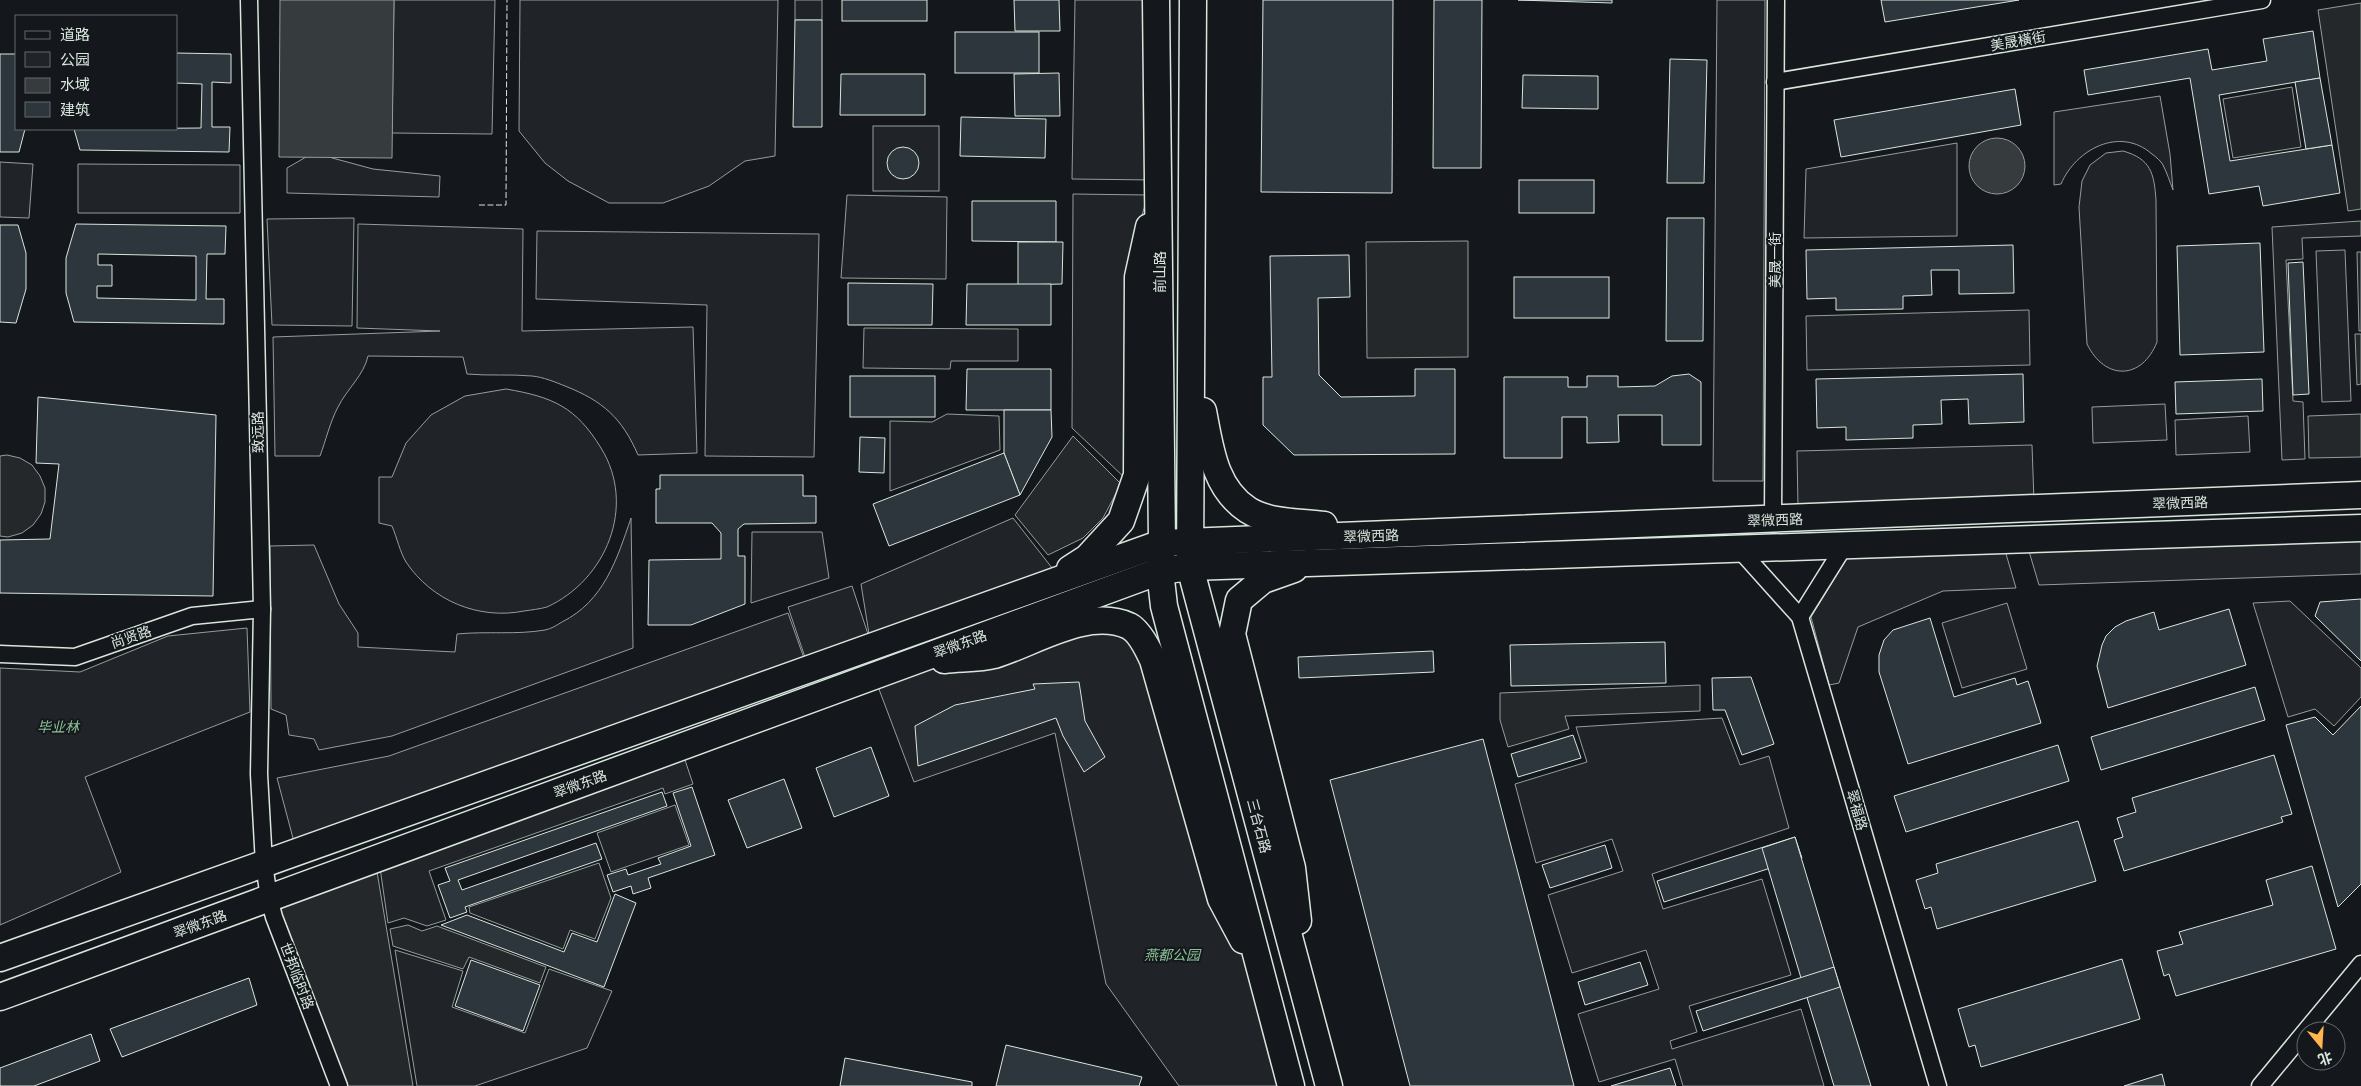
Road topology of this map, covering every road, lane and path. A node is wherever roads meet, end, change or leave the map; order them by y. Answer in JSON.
{"nodes":[{"id":1,"x":250,"y":0,"type":"edge"},
{"id":2,"x":1156,"y":0,"type":"edge"},
{"id":3,"x":1193,"y":0,"type":"edge"},
{"id":4,"x":1776,"y":0,"type":"edge"},
{"id":5,"x":2262,"y":0,"type":"edge"},
{"id":6,"x":1775,"y":82,"type":"junction"},
{"id":7,"x":1159,"y":187,"type":"junction"},
{"id":8,"x":1192,"y":346,"type":"junction"},
{"id":9,"x":2361,"y":495,"type":"edge"},
{"id":10,"x":1773,"y":520,"type":"junction"},
{"id":11,"x":2361,"y":528,"type":"edge"},
{"id":12,"x":1404,"y":534,"type":"junction"},
{"id":13,"x":1162,"y":543,"type":"junction"},
{"id":14,"x":1846,"y":544,"type":"junction"},
{"id":15,"x":1738,"y":548,"type":"junction"},
{"id":16,"x":1190,"y":554,"type":"junction"},
{"id":17,"x":1309,"y":563,"type":"junction"},
{"id":18,"x":1160,"y":571,"type":"junction"},
{"id":19,"x":1049,"y":584,"type":"junction"},
{"id":20,"x":262,"y":609,"type":"junction"},
{"id":21,"x":1800,"y":617,"type":"junction"},
{"id":22,"x":0,"y":654,"type":"edge"},
{"id":23,"x":908,"y":663,"type":"junction"},
{"id":24,"x":264,"y":864,"type":"junction"},
{"id":25,"x":269,"y":898,"type":"junction"},
{"id":26,"x":0,"y":958,"type":"edge"},
{"id":27,"x":2361,"y":964,"type":"edge"},
{"id":28,"x":1265,"y":981,"type":"junction"},
{"id":29,"x":0,"y":997,"type":"edge"},
{"id":30,"x":1307,"y":1006,"type":"junction"},
{"id":31,"x":339,"y":1086,"type":"edge"},
{"id":32,"x":1289,"y":1086,"type":"edge"},
{"id":33,"x":1328,"y":1086,"type":"edge"},
{"id":34,"x":1938,"y":1086,"type":"edge"},
{"id":35,"x":2260,"y":1086,"type":"edge"}],
"edges":[{"from":1,"to":20,"type":"street","name":"致远路"},
{"from":2,"to":7,"type":"main road","name":"前山路"},
{"from":3,"to":8,"type":"main road"},
{"from":4,"to":6,"type":"street","name":"美晟一街"},
{"from":5,"to":6,"type":"street","name":"美晟橫街"},
{"from":6,"to":10,"type":"street","name":"美晟一街"},
{"from":7,"to":13,"type":"main road","name":"前山路"},
{"from":7,"to":19,"type":"main road"},
{"from":8,"to":12,"type":"main road"},
{"from":8,"to":16,"type":"main road"},
{"from":9,"to":10,"type":"main road","name":"翠微西路"},
{"from":10,"to":12,"type":"main road","name":"翠微西路"},
{"from":11,"to":14,"type":"main road","name":"翠微西路"},
{"from":12,"to":16,"type":"main road","name":"翠微西路"},
{"from":13,"to":16,"type":"main road","name":"翠微东路"},
{"from":13,"to":18,"type":"main road","name":"前山路"},
{"from":13,"to":19,"type":"main road","name":"翠微东路"},
{"from":14,"to":15,"type":"main road","name":"翠微西路"},
{"from":14,"to":21,"type":"street"},
{"from":15,"to":17,"type":"main road","name":"翠微西路"},
{"from":15,"to":21,"type":"street"},
{"from":16,"to":17,"type":"main road","name":"翠微西路"},
{"from":16,"to":18,"type":"main road","name":"翠微东路"},
{"from":16,"to":30,"type":"main road","name":"三台石路"},
{"from":17,"to":30,"type":"main road"},
{"from":18,"to":23,"type":"main road","name":"翠微东路"},
{"from":18,"to":28,"type":"main road"},
{"from":19,"to":24,"type":"main road","name":"翠微东路"},
{"from":20,"to":22,"type":"street","name":"尚贤路"},
{"from":20,"to":24,"type":"street","name":"致远路"},
{"from":21,"to":34,"type":"street","name":"翠福路"},
{"from":23,"to":25,"type":"main road","name":"翠微东路"},
{"from":23,"to":28,"type":"main road"},
{"from":24,"to":25,"type":"street","name":"世邦临时路"},
{"from":24,"to":26,"type":"main road","name":"翠微东路"},
{"from":25,"to":29,"type":"main road","name":"翠微东路"},
{"from":25,"to":31,"type":"street","name":"世邦临时路"},
{"from":27,"to":35,"type":"street"},
{"from":28,"to":32,"type":"main road"},
{"from":30,"to":33,"type":"main road","name":"三台石路"}]}
